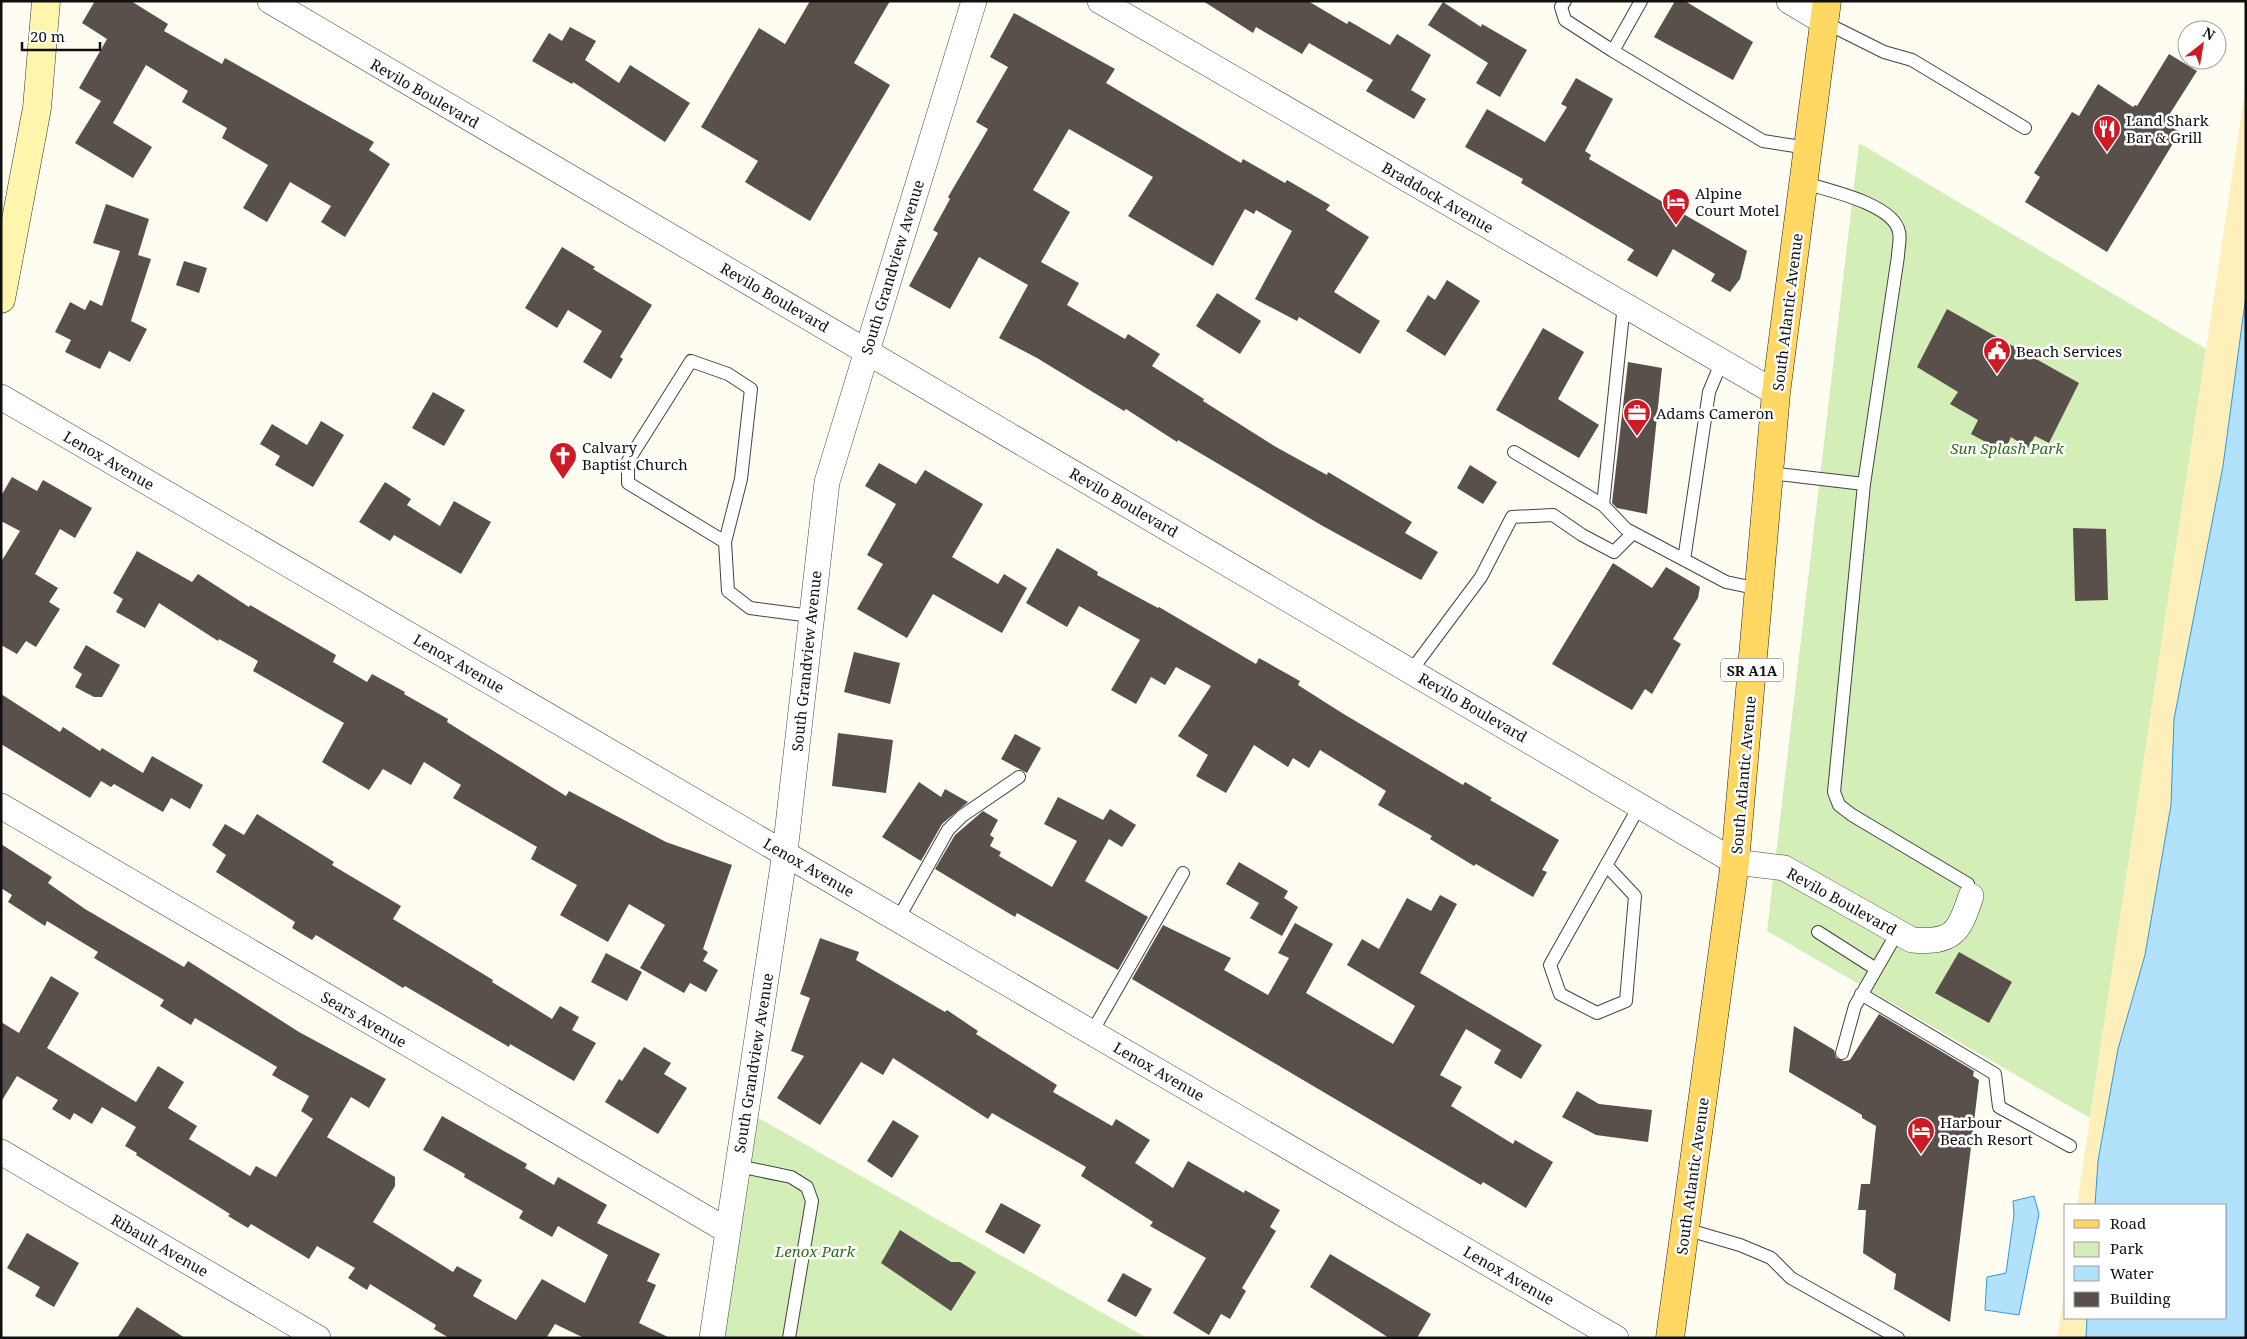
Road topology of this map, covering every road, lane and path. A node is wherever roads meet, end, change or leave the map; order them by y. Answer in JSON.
{"nodes":[{"id":1,"x":46,"y":1,"type":"edge"},
{"id":2,"x":270,"y":1,"type":"edge"},
{"id":3,"x":974,"y":1,"type":"edge"},
{"id":4,"x":1100,"y":1,"type":"edge"},
{"id":5,"x":1565,"y":1,"type":"edge"},
{"id":6,"x":1641,"y":1,"type":"edge"},
{"id":7,"x":1789,"y":1,"type":"edge"},
{"id":8,"x":1826,"y":12,"type":"edge"},
{"id":9,"x":1613,"y":50,"type":"junction"},
{"id":10,"x":2025,"y":128,"type":"dead end"},
{"id":11,"x":1808,"y":148,"type":"junction"},
{"id":12,"x":1804,"y":183,"type":"junction"},
{"id":13,"x":1,"y":299,"type":"edge"},
{"id":14,"x":1624,"y":304,"type":"junction"},
{"id":15,"x":866,"y":350,"type":"junction"},
{"id":16,"x":1722,"y":362,"type":"junction"},
{"id":17,"x":1776,"y":393,"type":"junction"},
{"id":18,"x":1,"y":397,"type":"edge"},
{"id":19,"x":1514,"y":452,"type":"dead end"},
{"id":20,"x":1770,"y":472,"type":"junction"},
{"id":21,"x":1864,"y":484,"type":"junction"},
{"id":22,"x":1603,"y":505,"type":"junction"},
{"id":23,"x":1633,"y":533,"type":"junction"},
{"id":24,"x":725,"y":542,"type":"junction"},
{"id":25,"x":1684,"y":560,"type":"junction"},
{"id":26,"x":1759,"y":589,"type":"junction"},
{"id":27,"x":811,"y":616,"type":"junction"},
{"id":28,"x":1411,"y":671,"type":"junction"},
{"id":29,"x":1019,"y":777,"type":"dead end"},
{"id":30,"x":1640,"y":805,"type":"junction"},
{"id":31,"x":1,"y":806,"type":"edge"},
{"id":32,"x":785,"y":852,"type":"junction"},
{"id":33,"x":1735,"y":862,"type":"junction"},
{"id":34,"x":1606,"y":865,"type":"junction"},
{"id":35,"x":1184,"y":873,"type":"dead end"},
{"id":36,"x":1971,"y":896,"type":"joint"},
{"id":37,"x":898,"y":918,"type":"junction"},
{"id":38,"x":1818,"y":932,"type":"dead end"},
{"id":39,"x":1897,"y":932,"type":"junction"},
{"id":40,"x":1876,"y":969,"type":"junction"},
{"id":41,"x":1861,"y":994,"type":"junction"},
{"id":42,"x":1092,"y":1032,"type":"junction"},
{"id":43,"x":1842,"y":1053,"type":"dead end"},
{"id":44,"x":2070,"y":1146,"type":"dead end"},
{"id":45,"x":1,"y":1152,"type":"edge"},
{"id":46,"x":738,"y":1166,"type":"junction"},
{"id":47,"x":1685,"y":1229,"type":"junction"},
{"id":48,"x":728,"y":1231,"type":"junction"},
{"id":49,"x":318,"y":1338,"type":"edge"},
{"id":50,"x":712,"y":1338,"type":"edge"},
{"id":51,"x":789,"y":1338,"type":"edge"},
{"id":52,"x":1616,"y":1338,"type":"edge"},
{"id":53,"x":1670,"y":1338,"type":"edge"},
{"id":54,"x":1898,"y":1338,"type":"edge"}],
"edges":[{"from":1,"to":13,"type":"main road"},
{"from":2,"to":15,"type":"street","name":"Revilo Boulevard"},
{"from":3,"to":15,"type":"street","name":"South Grandview Avenue"},
{"from":4,"to":14,"type":"street","name":"Braddock Avenue"},
{"from":5,"to":9,"type":"lane"},
{"from":6,"to":9,"type":"lane"},
{"from":7,"to":8,"type":"street"},
{"from":8,"to":10,"type":"lane"},
{"from":8,"to":11,"type":"main road","name":"South Atlantic Avenue","number":"SR A1A"},
{"from":9,"to":11,"type":"lane"},
{"from":11,"to":12,"type":"main road","name":"South Atlantic Avenue","number":"SR A1A"},
{"from":12,"to":17,"type":"main road","name":"South Atlantic Avenue","number":"SR A1A"},
{"from":12,"to":21,"type":"lane"},
{"from":14,"to":16,"type":"street","name":"Braddock Avenue"},
{"from":14,"to":22,"type":"lane"},
{"from":15,"to":27,"type":"street","name":"South Grandview Avenue"},
{"from":15,"to":28,"type":"street","name":"Revilo Boulevard"},
{"from":16,"to":17,"type":"street","name":"Braddock Avenue"},
{"from":16,"to":25,"type":"lane"},
{"from":17,"to":20,"type":"main road","name":"South Atlantic Avenue","number":"SR A1A"},
{"from":18,"to":32,"type":"street","name":"Lenox Avenue"},
{"from":19,"to":22,"type":"lane"},
{"from":20,"to":21,"type":"lane"},
{"from":20,"to":26,"type":"main road","name":"South Atlantic Avenue","number":"SR A1A"},
{"from":21,"to":36,"type":"lane"},
{"from":22,"to":23,"type":"lane"},
{"from":23,"to":25,"type":"lane"},
{"from":23,"to":28,"type":"lane"},
{"from":24,"to":24,"type":"lane"},
{"from":24,"to":27,"type":"lane"},
{"from":25,"to":26,"type":"lane"},
{"from":26,"to":33,"type":"main road","name":"South Atlantic Avenue","number":"SR A1A"},
{"from":27,"to":32,"type":"street","name":"South Grandview Avenue"},
{"from":28,"to":30,"type":"street","name":"Revilo Boulevard"},
{"from":29,"to":37,"type":"lane"},
{"from":30,"to":33,"type":"street","name":"Revilo Boulevard"},
{"from":30,"to":34,"type":"lane"},
{"from":31,"to":48,"type":"street","name":"Sears Avenue"},
{"from":32,"to":37,"type":"street","name":"Lenox Avenue"},
{"from":32,"to":46,"type":"street","name":"South Grandview Avenue"},
{"from":33,"to":39,"type":"street","name":"Revilo Boulevard"},
{"from":33,"to":47,"type":"main road","name":"South Atlantic Avenue","number":"SR A1A"},
{"from":34,"to":34,"type":"lane"},
{"from":35,"to":42,"type":"lane"},
{"from":36,"to":39,"type":"street","name":"Revilo Boulevard"},
{"from":37,"to":42,"type":"street","name":"Lenox Avenue"},
{"from":38,"to":40,"type":"lane"},
{"from":39,"to":40,"type":"lane"},
{"from":40,"to":41,"type":"lane"},
{"from":41,"to":43,"type":"lane"},
{"from":41,"to":44,"type":"lane"},
{"from":42,"to":52,"type":"street","name":"Lenox Avenue"},
{"from":45,"to":49,"type":"street","name":"Ribault Avenue"},
{"from":46,"to":48,"type":"street","name":"South Grandview Avenue"},
{"from":46,"to":51,"type":"lane"},
{"from":47,"to":53,"type":"main road","name":"South Atlantic Avenue","number":"SR A1A"},
{"from":47,"to":54,"type":"lane"},
{"from":48,"to":50,"type":"street","name":"South Grandview Avenue"}]}
